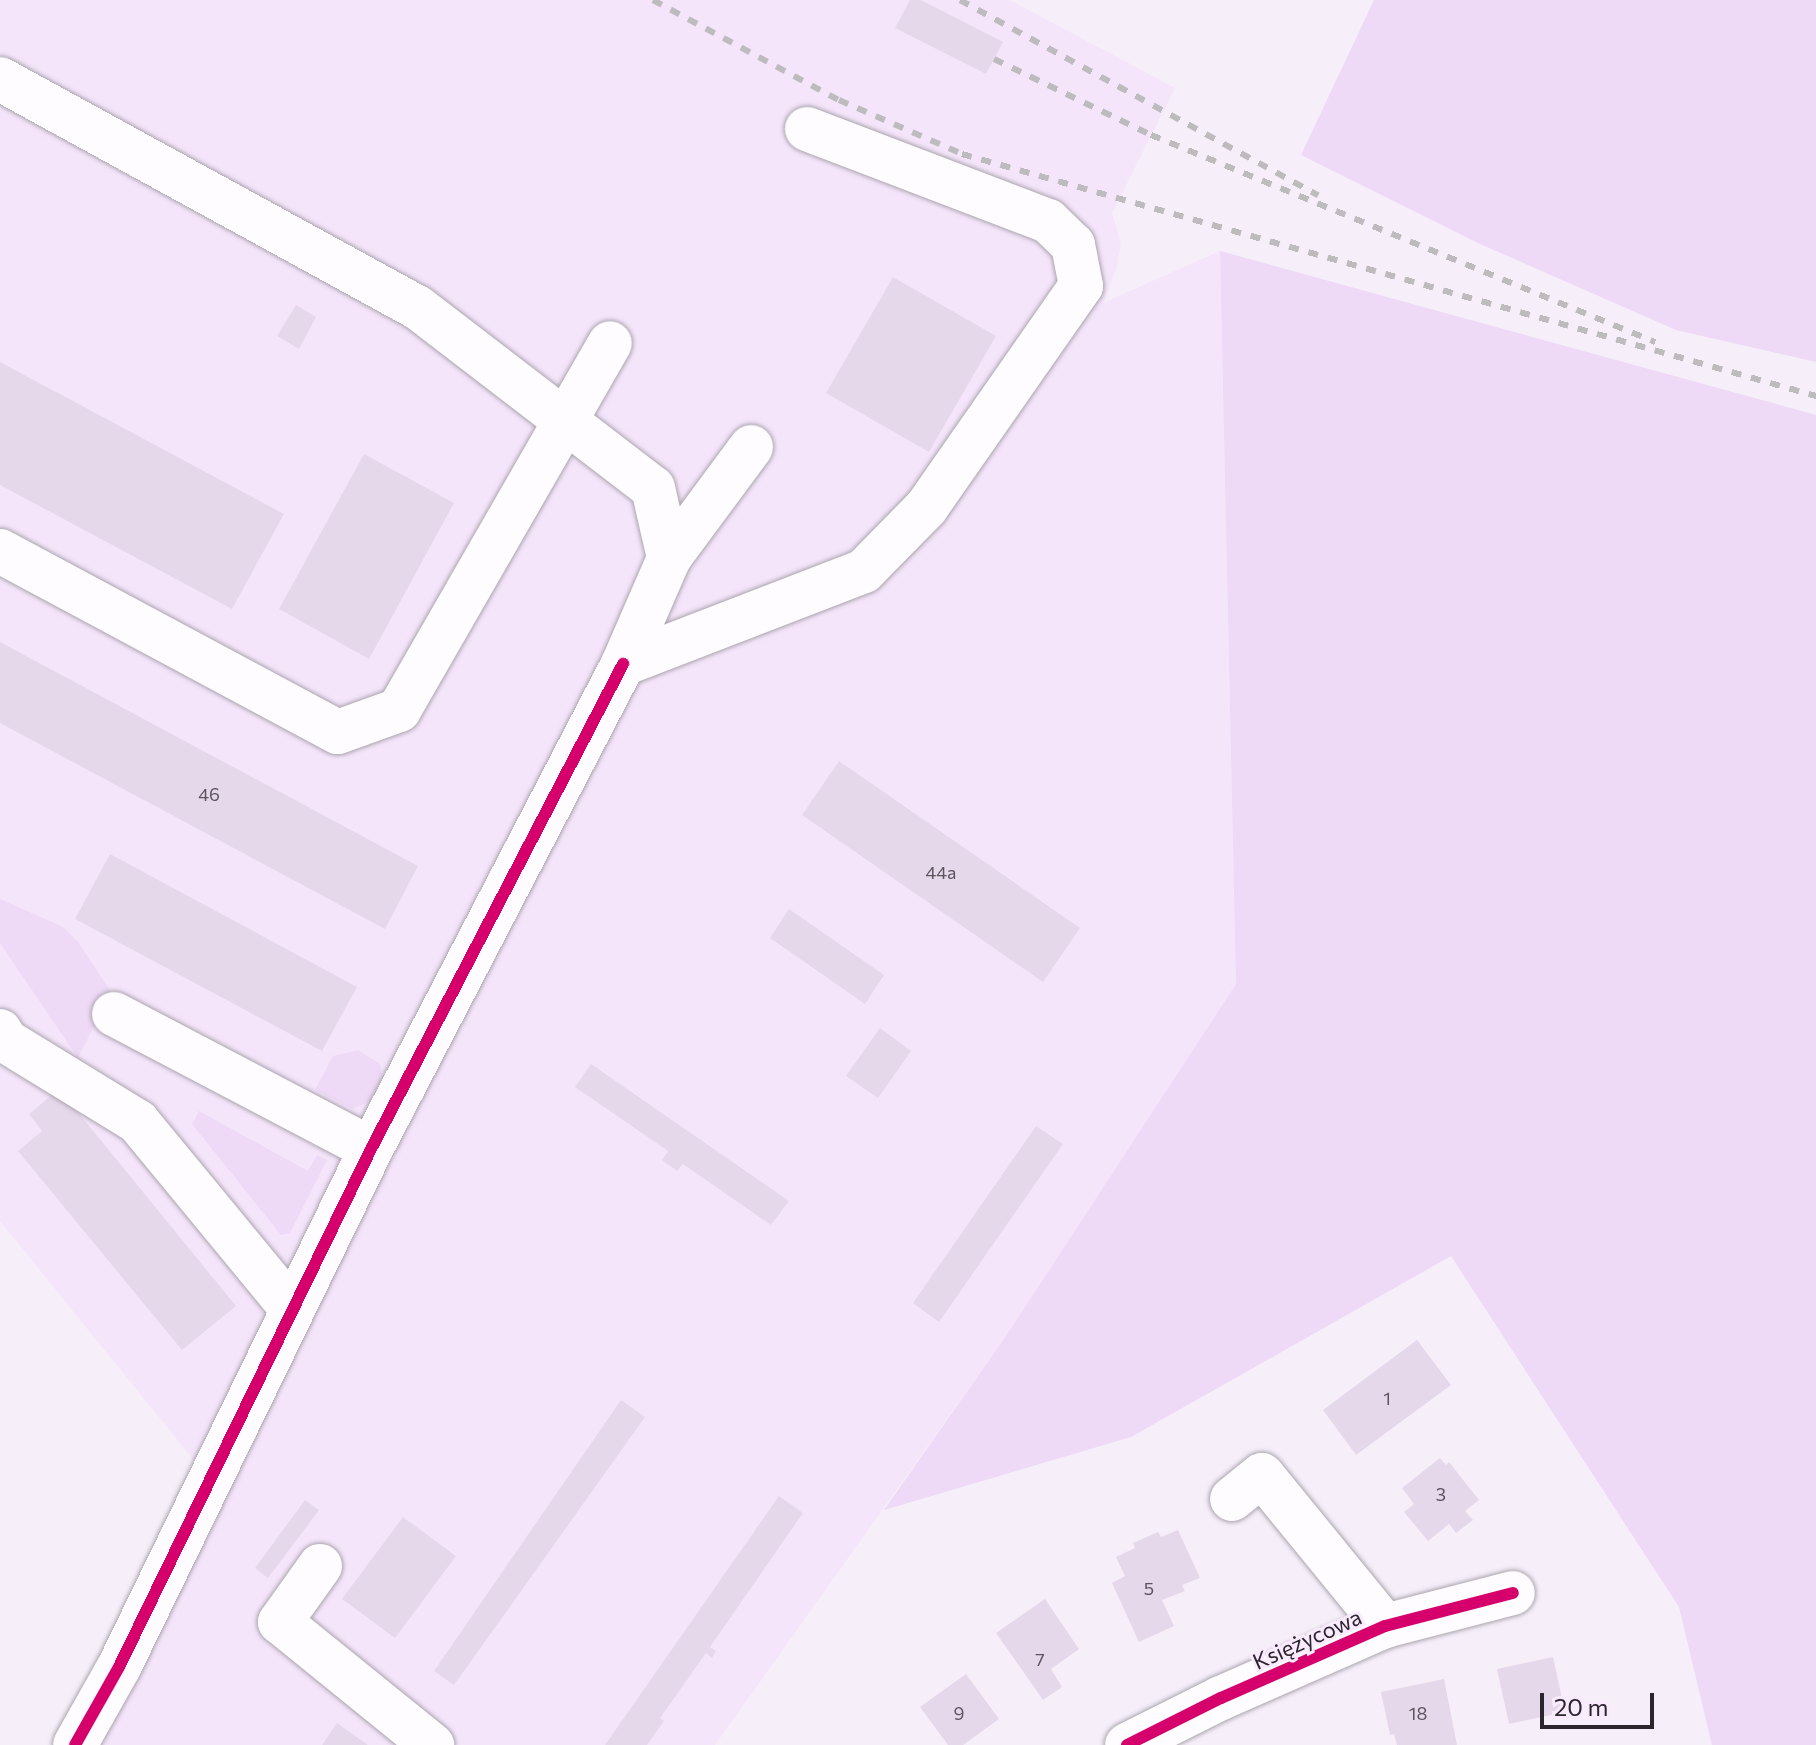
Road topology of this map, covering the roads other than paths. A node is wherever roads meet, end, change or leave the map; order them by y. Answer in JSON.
{"nodes":[{"id":1,"x":0,"y":79,"type":"edge"},
{"id":2,"x":807,"y":129,"type":"dead end"},
{"id":3,"x":610,"y":343,"type":"dead end"},
{"id":4,"x":564,"y":419,"type":"junction"},
{"id":5,"x":751,"y":447,"type":"dead end"},
{"id":6,"x":0,"y":551,"type":"edge"},
{"id":7,"x":669,"y":558,"type":"junction"},
{"id":8,"x":623,"y":664,"type":"junction"},
{"id":9,"x":114,"y":1014,"type":"dead end"},
{"id":10,"x":0,"y":1031,"type":"edge"},
{"id":11,"x":371,"y":1149,"type":"junction"},
{"id":12,"x":292,"y":1309,"type":"junction"},
{"id":13,"x":1232,"y":1499,"type":"dead end"},
{"id":14,"x":320,"y":1566,"type":"dead end"},
{"id":15,"x":1513,"y":1593,"type":"dead end"},
{"id":16,"x":1385,"y":1626,"type":"junction"},
{"id":17,"x":75,"y":1745,"type":"edge"},
{"id":18,"x":432,"y":1745,"type":"edge"},
{"id":19,"x":1127,"y":1745,"type":"edge"}],
"edges":[{"from":1,"to":4,"type":"street"},
{"from":2,"to":8,"type":"street"},
{"from":3,"to":4,"type":"street"},
{"from":4,"to":6,"type":"street"},
{"from":4,"to":7,"type":"street"},
{"from":5,"to":7,"type":"street"},
{"from":7,"to":8,"type":"street"},
{"from":8,"to":11,"type":"street"},
{"from":9,"to":11,"type":"street"},
{"from":10,"to":12,"type":"street"},
{"from":11,"to":12,"type":"street"},
{"from":12,"to":17,"type":"street"},
{"from":13,"to":16,"type":"street"},
{"from":14,"to":18,"type":"street"},
{"from":15,"to":16,"type":"street","name":"Księżycowa"},
{"from":16,"to":19,"type":"street","name":"Księżycowa"}]}
